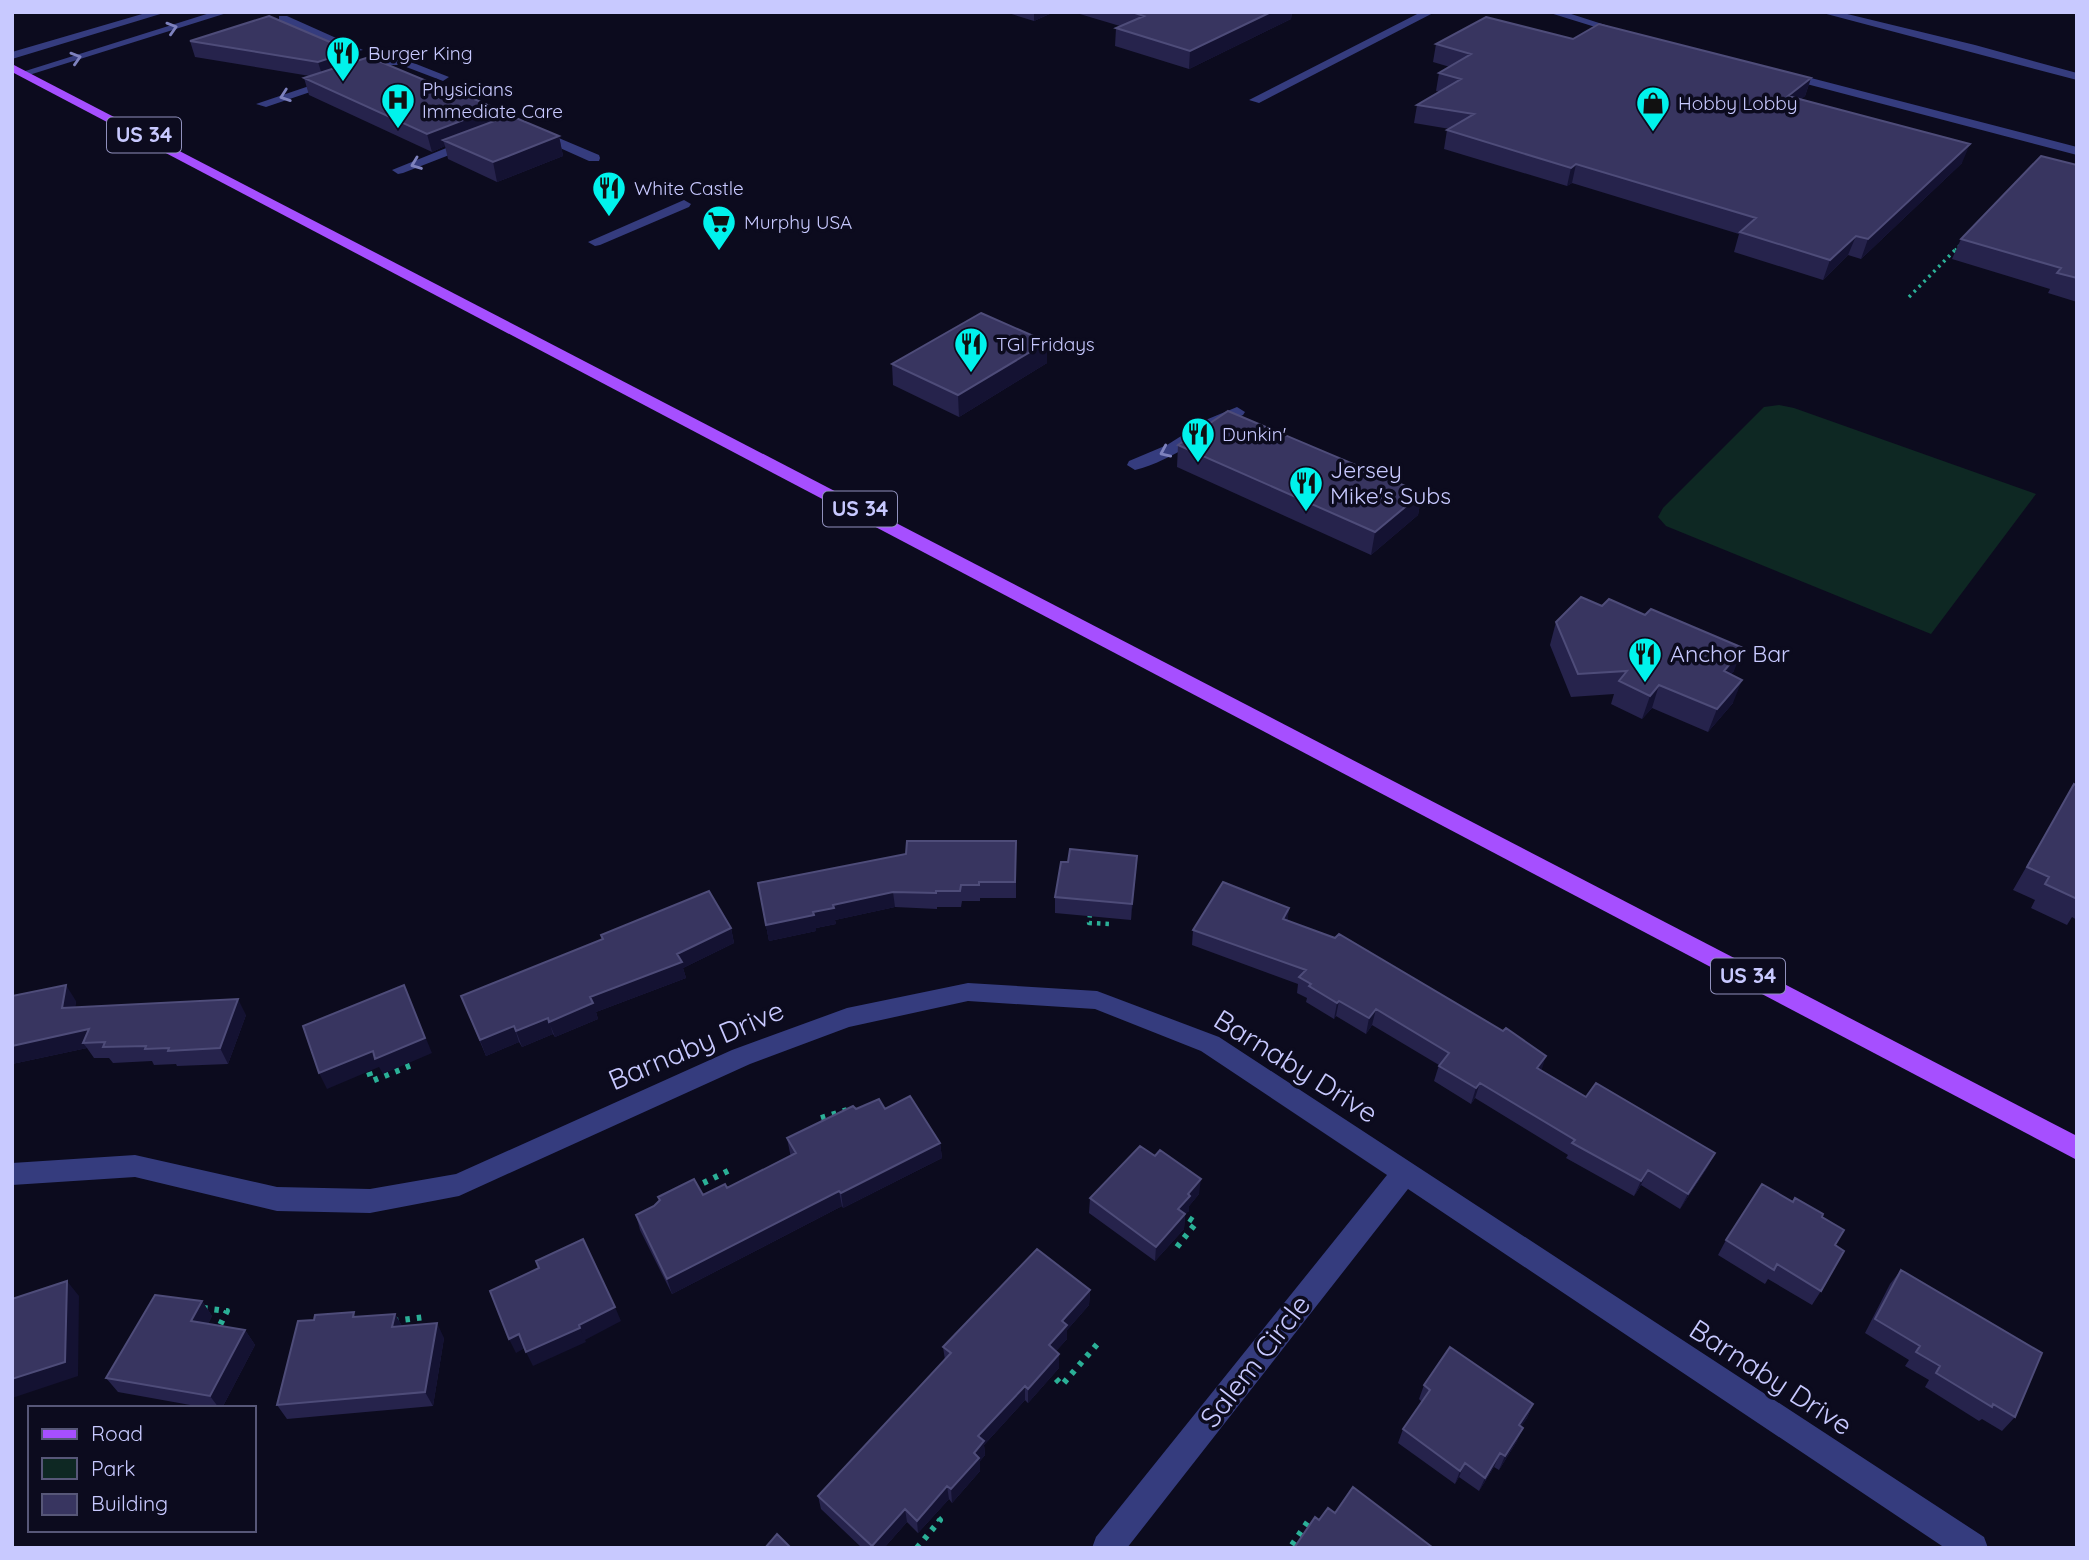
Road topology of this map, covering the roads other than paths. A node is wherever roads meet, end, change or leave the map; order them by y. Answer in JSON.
{"nodes":[{"id":1,"x":162,"y":12,"type":"edge"},
{"id":2,"x":225,"y":12,"type":"edge"},
{"id":3,"x":1430,"y":12,"type":"edge"},
{"id":4,"x":1552,"y":12,"type":"edge"},
{"id":5,"x":1824,"y":12,"type":"edge"},
{"id":6,"x":283,"y":18,"type":"dead end"},
{"id":7,"x":1636,"y":36,"type":"edge"},
{"id":8,"x":356,"y":50,"type":"dead end"},
{"id":9,"x":12,"y":56,"type":"edge"},
{"id":10,"x":12,"y":67,"type":"edge"},
{"id":11,"x":1770,"y":71,"type":"edge"},
{"id":12,"x":25,"y":73,"type":"junction"},
{"id":13,"x":443,"y":77,"type":"dead end"},
{"id":14,"x":2077,"y":77,"type":"edge"},
{"id":15,"x":1255,"y":100,"type":"dead end"},
{"id":16,"x":262,"y":104,"type":"dead end"},
{"id":17,"x":517,"y":128,"type":"edge"},
{"id":18,"x":483,"y":138,"type":"edge"},
{"id":19,"x":2077,"y":151,"type":"edge"},
{"id":20,"x":594,"y":158,"type":"dead end"},
{"id":21,"x":398,"y":170,"type":"dead end"},
{"id":22,"x":684,"y":204,"type":"dead end"},
{"id":23,"x":596,"y":242,"type":"dead end"},
{"id":24,"x":1237,"y":412,"type":"edge"},
{"id":25,"x":1135,"y":466,"type":"dead end"},
{"id":26,"x":2077,"y":1149,"type":"edge"},
{"id":27,"x":12,"y":1174,"type":"edge"},
{"id":28,"x":1404,"y":1174,"type":"junction"},
{"id":29,"x":1107,"y":1548,"type":"edge"},
{"id":30,"x":1973,"y":1548,"type":"edge"}],
"edges":[{"from":1,"to":9,"type":"street"},
{"from":12,"to":2,"type":"street","one_way":true},
{"from":3,"to":15,"type":"street"},
{"from":4,"to":7,"type":"street"},
{"from":5,"to":14,"type":"street"},
{"from":6,"to":8,"type":"street"},
{"from":10,"to":12,"type":"main road","number":"US 34"},
{"from":11,"to":19,"type":"street"},
{"from":12,"to":26,"type":"main road","number":"US 34"},
{"from":13,"to":16,"type":"street","one_way":true},
{"from":17,"to":20,"type":"street"},
{"from":18,"to":21,"type":"street","one_way":true},
{"from":22,"to":23,"type":"street"},
{"from":24,"to":25,"type":"street","one_way":true},
{"from":27,"to":28,"type":"street","name":"Barnaby Drive"},
{"from":28,"to":29,"type":"street","name":"Salem Circle"},
{"from":28,"to":30,"type":"street","name":"Barnaby Drive"}]}
